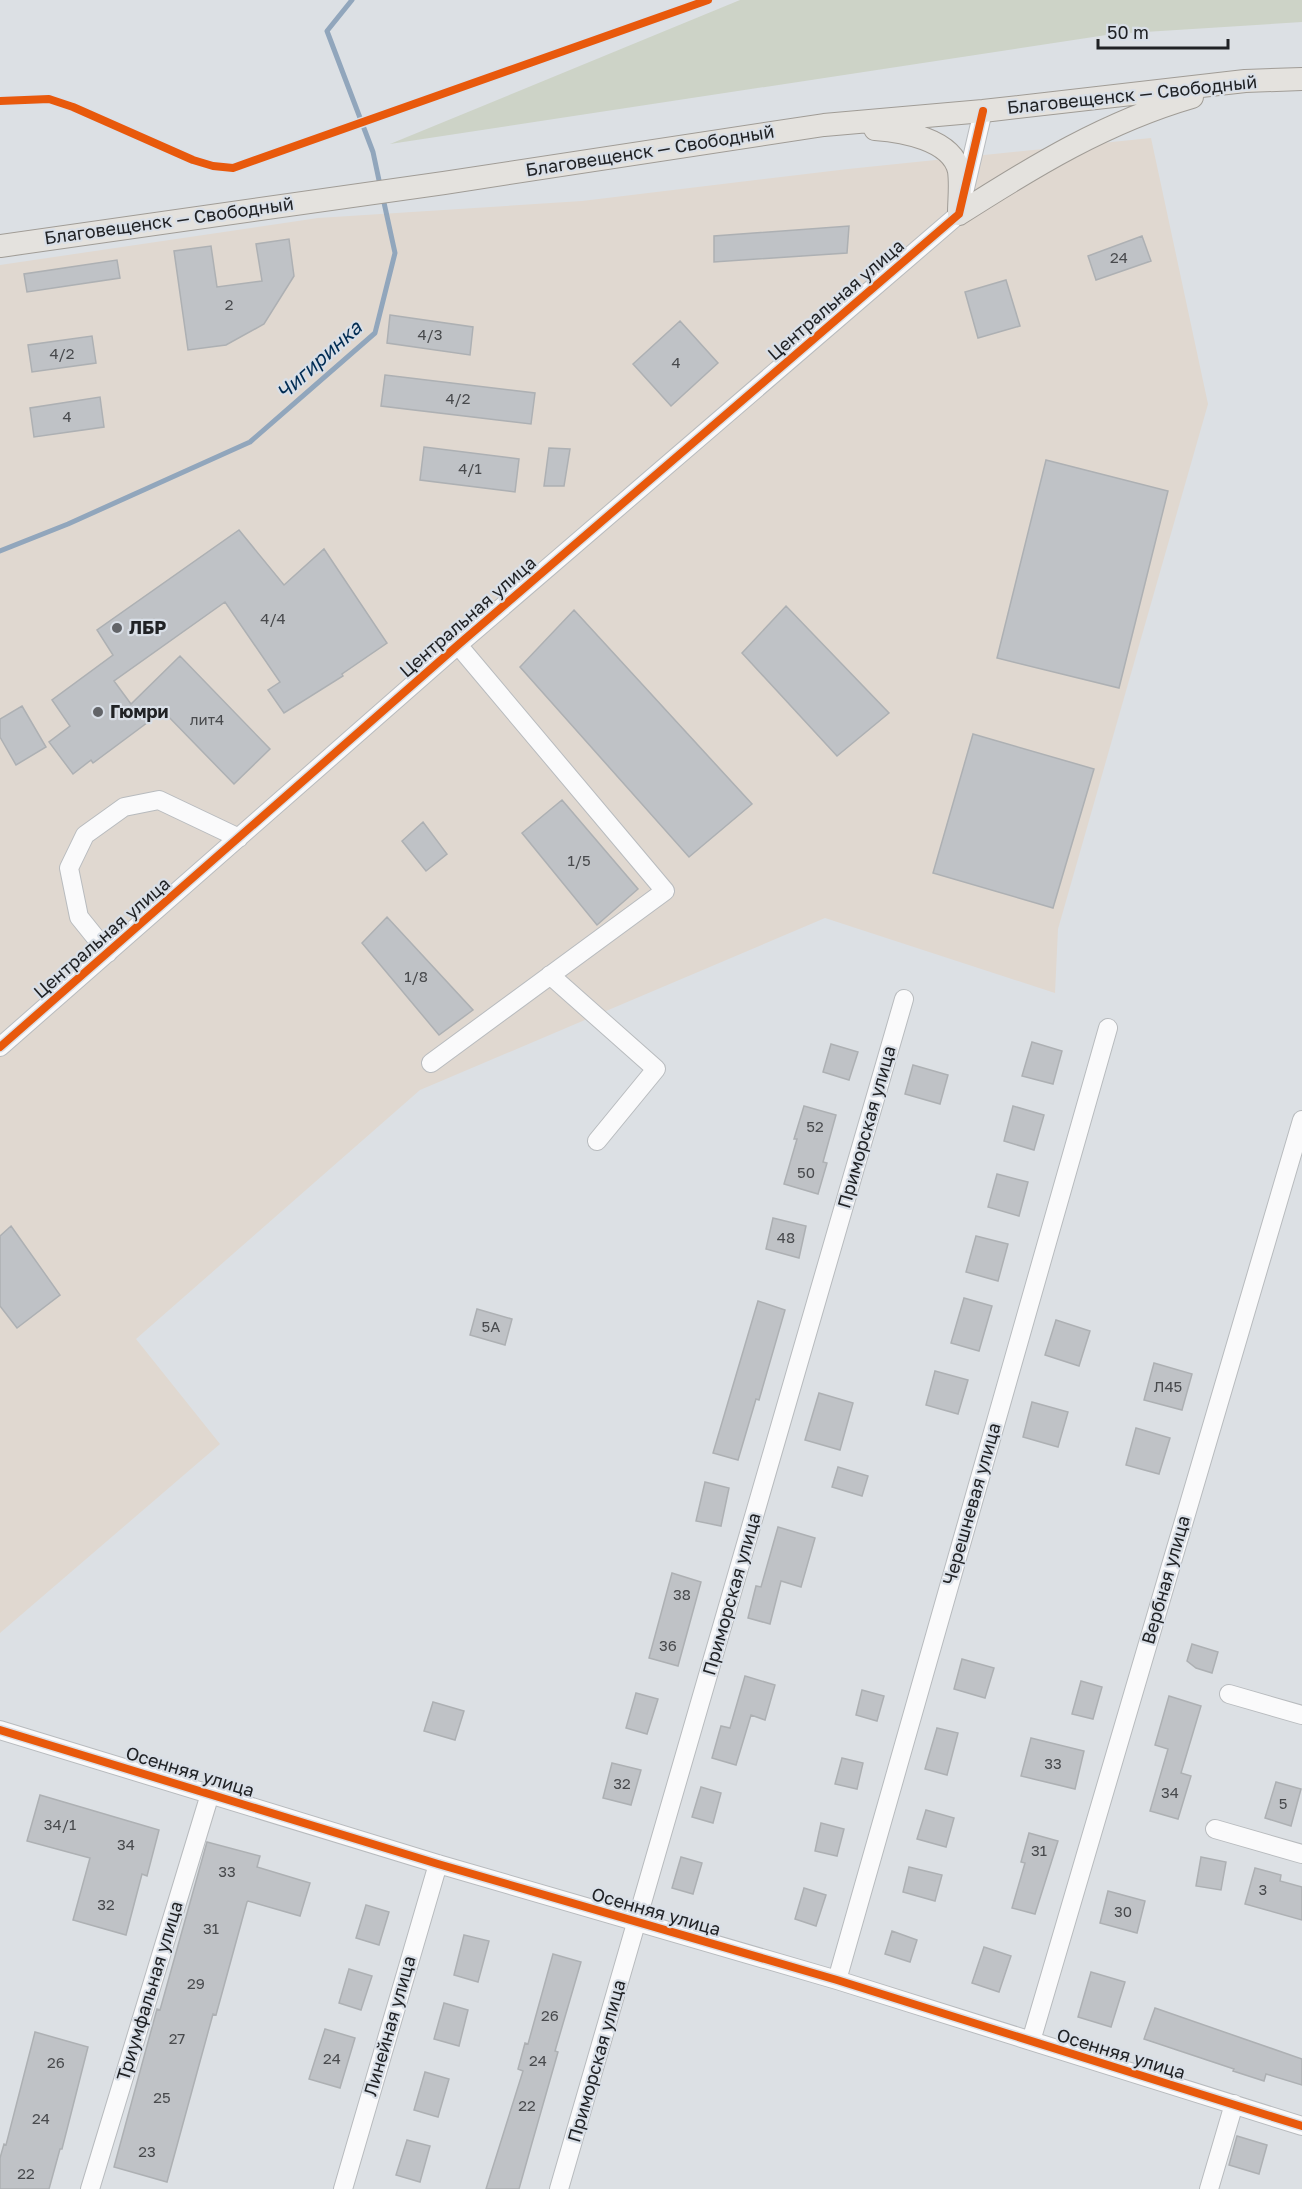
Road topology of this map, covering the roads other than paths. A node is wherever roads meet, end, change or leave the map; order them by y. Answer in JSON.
{"nodes":[{"id":1,"x":1302,"y":79,"type":"edge"},
{"id":2,"x":1245,"y":81,"type":"junction"},
{"id":3,"x":982,"y":111,"type":"junction"},
{"id":4,"x":824,"y":125,"type":"junction"},
{"id":5,"x":959,"y":214,"type":"junction"},
{"id":6,"x":0,"y":246,"type":"edge"},
{"id":7,"x":458,"y":645,"type":"junction"},
{"id":8,"x":239,"y":838,"type":"junction"},
{"id":9,"x":108,"y":953,"type":"junction"},
{"id":10,"x":550,"y":975,"type":"junction"},
{"id":11,"x":904,"y":999,"type":"dead end"},
{"id":12,"x":1108,"y":1028,"type":"dead end"},
{"id":13,"x":0,"y":1047,"type":"edge"},
{"id":14,"x":431,"y":1063,"type":"dead end"},
{"id":15,"x":1302,"y":1120,"type":"edge"},
{"id":16,"x":597,"y":1141,"type":"dead end"},
{"id":17,"x":1229,"y":1694,"type":"dead end"},
{"id":18,"x":1302,"y":1715,"type":"edge"},
{"id":19,"x":0,"y":1730,"type":"edge"},
{"id":20,"x":210,"y":1794,"type":"junction"},
{"id":21,"x":1215,"y":1829,"type":"dead end"},
{"id":22,"x":1302,"y":1854,"type":"edge"},
{"id":23,"x":438,"y":1864,"type":"junction"},
{"id":24,"x":638,"y":1923,"type":"junction"},
{"id":25,"x":837,"y":1980,"type":"junction"},
{"id":26,"x":1031,"y":2041,"type":"junction"},
{"id":27,"x":1234,"y":2104,"type":"junction"},
{"id":28,"x":1302,"y":2126,"type":"edge"},
{"id":29,"x":90,"y":2189,"type":"edge"},
{"id":30,"x":343,"y":2189,"type":"edge"},
{"id":31,"x":559,"y":2189,"type":"edge"},
{"id":32,"x":1209,"y":2189,"type":"edge"}],
"edges":[{"from":1,"to":2,"type":"main road","name":"Благовещенск — Свободный"},
{"from":2,"to":3,"type":"main road","name":"Благовещенск — Свободный"},
{"from":2,"to":5,"type":"main road"},
{"from":3,"to":4,"type":"main road","name":"Благовещенск — Свободный"},
{"from":3,"to":5,"type":"street"},
{"from":4,"to":5,"type":"main road"},
{"from":4,"to":6,"type":"main road","name":"Благовещенск — Свободный"},
{"from":5,"to":7,"type":"street","name":"Центральная улица"},
{"from":7,"to":8,"type":"street","name":"Центральная улица"},
{"from":7,"to":10,"type":"street"},
{"from":8,"to":9,"type":"street","name":"Центральная улица"},
{"from":8,"to":9,"type":"street"},
{"from":9,"to":13,"type":"street","name":"Центральная улица"},
{"from":10,"to":14,"type":"street"},
{"from":10,"to":16,"type":"street"},
{"from":11,"to":24,"type":"street","name":"Приморская улица"},
{"from":12,"to":25,"type":"street","name":"Черешневая улица"},
{"from":15,"to":26,"type":"street","name":"Вербная улица"},
{"from":17,"to":18,"type":"street"},
{"from":19,"to":20,"type":"street","name":"Осенняя улица"},
{"from":20,"to":23,"type":"street","name":"Осенняя улица"},
{"from":20,"to":29,"type":"street","name":"Триумфальная улица"},
{"from":21,"to":22,"type":"street"},
{"from":23,"to":24,"type":"street","name":"Осенняя улица"},
{"from":23,"to":30,"type":"street","name":"Линейная улица"},
{"from":24,"to":25,"type":"street","name":"Осенняя улица"},
{"from":24,"to":31,"type":"street","name":"Приморская улица"},
{"from":25,"to":26,"type":"street","name":"Осенняя улица"},
{"from":26,"to":27,"type":"street","name":"Осенняя улица"},
{"from":27,"to":28,"type":"street","name":"Осенняя улица"},
{"from":27,"to":32,"type":"street"}]}
